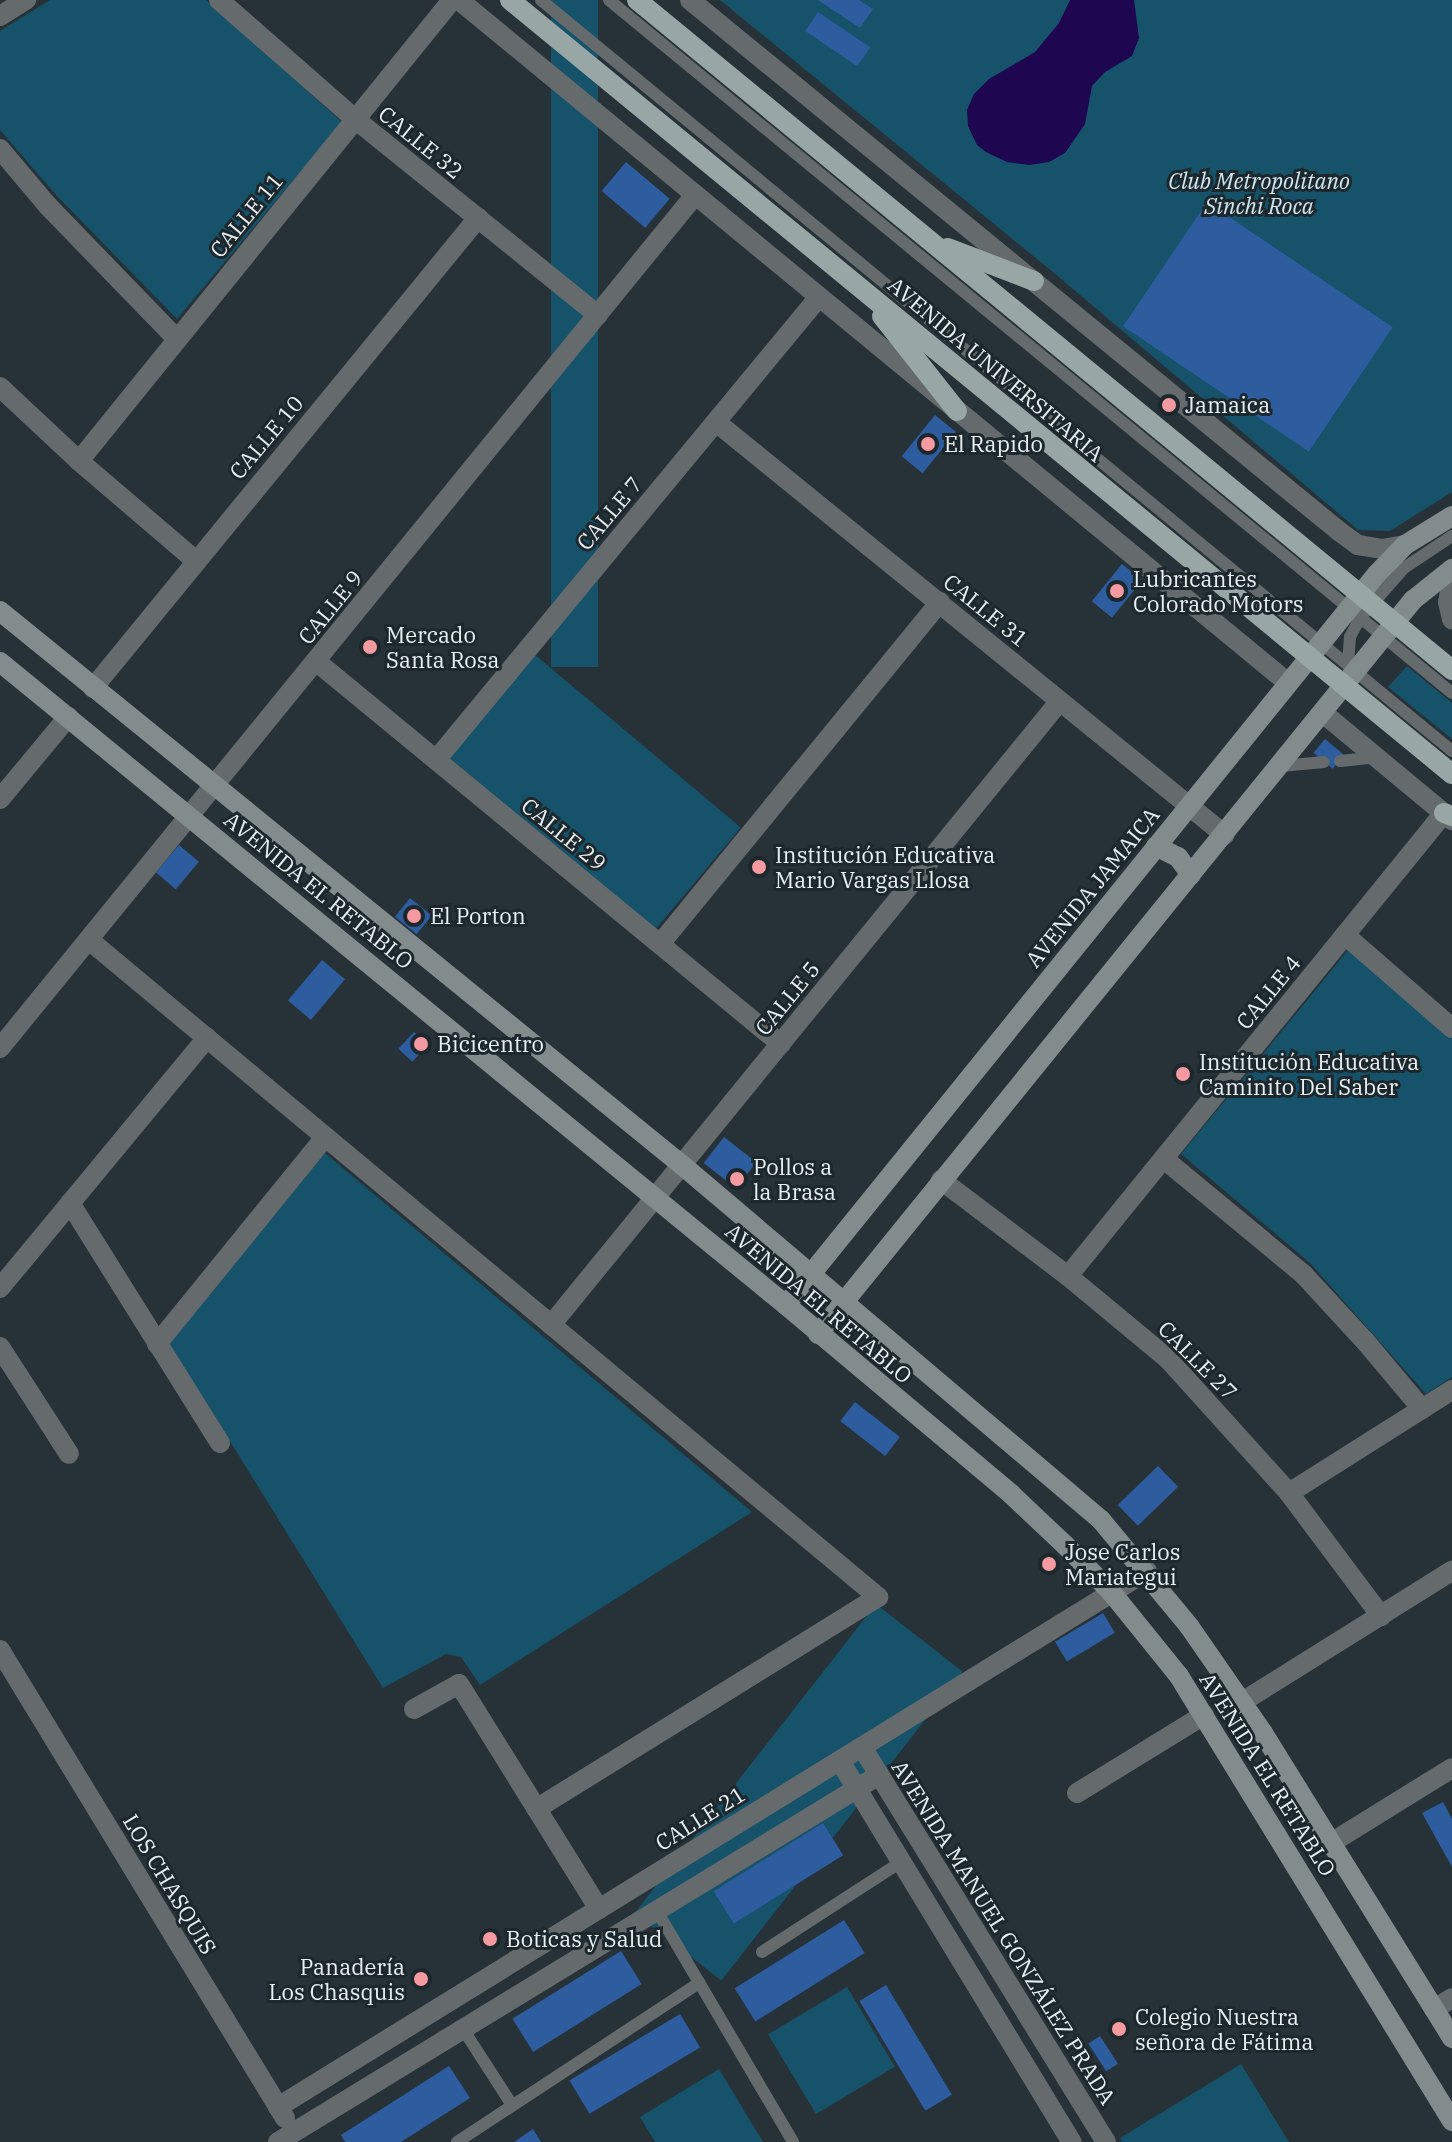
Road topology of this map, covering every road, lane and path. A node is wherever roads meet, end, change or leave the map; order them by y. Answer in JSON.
{"nodes":[{"id":1,"x":26,"y":0,"type":"edge"},
{"id":2,"x":219,"y":0,"type":"edge"},
{"id":3,"x":452,"y":0,"type":"edge"},
{"id":4,"x":459,"y":0,"type":"edge"},
{"id":5,"x":510,"y":0,"type":"edge"},
{"id":6,"x":541,"y":0,"type":"edge"},
{"id":7,"x":609,"y":0,"type":"edge"},
{"id":8,"x":637,"y":0,"type":"edge"},
{"id":9,"x":690,"y":0,"type":"edge"},
{"id":10,"x":0,"y":16,"type":"edge"},
{"id":11,"x":355,"y":119,"type":"junction"},
{"id":12,"x":0,"y":149,"type":"edge"},
{"id":13,"x":695,"y":195,"type":"junction"},
{"id":14,"x":478,"y":218,"type":"junction"},
{"id":15,"x":932,"y":242,"type":"junction"},
{"id":16,"x":1034,"y":281,"type":"junction"},
{"id":17,"x":863,"y":290,"type":"junction"},
{"id":18,"x":819,"y":297,"type":"junction"},
{"id":19,"x":598,"y":315,"type":"junction"},
{"id":20,"x":177,"y":339,"type":"junction"},
{"id":21,"x":0,"y":387,"type":"edge"},
{"id":22,"x":957,"y":411,"type":"junction"},
{"id":23,"x":716,"y":422,"type":"junction"},
{"id":24,"x":79,"y":461,"type":"junction"},
{"id":25,"x":1452,"y":516,"type":"edge"},
{"id":26,"x":1452,"y":536,"type":"edge"},
{"id":27,"x":1405,"y":545,"type":"junction"},
{"id":28,"x":195,"y":560,"type":"junction"},
{"id":29,"x":1452,"y":569,"type":"edge"},
{"id":30,"x":1452,"y":578,"type":"edge"},
{"id":31,"x":940,"y":602,"type":"junction"},
{"id":32,"x":1360,"y":606,"type":"junction"},
{"id":33,"x":0,"y":611,"type":"edge"},
{"id":34,"x":1452,"y":620,"type":"edge"},
{"id":35,"x":1390,"y":630,"type":"junction"},
{"id":36,"x":1315,"y":650,"type":"junction"},
{"id":37,"x":0,"y":662,"type":"edge"},
{"id":38,"x":317,"y":662,"type":"junction"},
{"id":39,"x":1452,"y":670,"type":"edge"},
{"id":40,"x":1350,"y":674,"type":"junction"},
{"id":41,"x":1288,"y":683,"type":"junction"},
{"id":42,"x":93,"y":688,"type":"junction"},
{"id":43,"x":1452,"y":693,"type":"edge"},
{"id":44,"x":1060,"y":701,"type":"junction"},
{"id":45,"x":1323,"y":713,"type":"junction"},
{"id":46,"x":68,"y":717,"type":"junction"},
{"id":47,"x":1452,"y":751,"type":"edge"},
{"id":48,"x":1376,"y":757,"type":"junction"},
{"id":49,"x":436,"y":760,"type":"junction"},
{"id":50,"x":1340,"y":761,"type":"dead end"},
{"id":51,"x":1324,"y":762,"type":"dead end"},
{"id":52,"x":1281,"y":766,"type":"junction"},
{"id":53,"x":1452,"y":774,"type":"edge"},
{"id":54,"x":217,"y":785,"type":"junction"},
{"id":55,"x":0,"y":799,"type":"edge"},
{"id":56,"x":1189,"y":805,"type":"junction"},
{"id":57,"x":191,"y":816,"type":"junction"},
{"id":58,"x":1449,"y":816,"type":"edge"},
{"id":59,"x":1225,"y":835,"type":"junction"},
{"id":60,"x":1156,"y":846,"type":"junction"},
{"id":61,"x":1191,"y":875,"type":"junction"},
{"id":62,"x":1345,"y":935,"type":"junction"},
{"id":63,"x":89,"y":940,"type":"junction"},
{"id":64,"x":660,"y":944,"type":"junction"},
{"id":65,"x":1452,"y":1028,"type":"edge"},
{"id":66,"x":207,"y":1038,"type":"junction"},
{"id":67,"x":781,"y":1044,"type":"junction"},
{"id":68,"x":0,"y":1048,"type":"edge"},
{"id":69,"x":325,"y":1137,"type":"junction"},
{"id":70,"x":1164,"y":1159,"type":"junction"},
{"id":71,"x":682,"y":1165,"type":"junction"},
{"id":72,"x":941,"y":1180,"type":"junction"},
{"id":73,"x":656,"y":1197,"type":"junction"},
{"id":74,"x":70,"y":1203,"type":"junction"},
{"id":75,"x":812,"y":1273,"type":"junction"},
{"id":76,"x":1068,"y":1276,"type":"junction"},
{"id":77,"x":0,"y":1288,"type":"edge"},
{"id":78,"x":844,"y":1302,"type":"junction"},
{"id":79,"x":786,"y":1305,"type":"junction"},
{"id":80,"x":551,"y":1325,"type":"junction"},
{"id":81,"x":818,"y":1334,"type":"junction"},
{"id":82,"x":157,"y":1344,"type":"junction"},
{"id":83,"x":0,"y":1347,"type":"edge"},
{"id":84,"x":1452,"y":1390,"type":"edge"},
{"id":85,"x":1422,"y":1409,"type":"junction"},
{"id":86,"x":220,"y":1443,"type":"dead end"},
{"id":87,"x":69,"y":1454,"type":"dead end"},
{"id":88,"x":1289,"y":1493,"type":"junction"},
{"id":89,"x":1147,"y":1571,"type":"junction"},
{"id":90,"x":1452,"y":1571,"type":"edge"},
{"id":91,"x":1112,"y":1593,"type":"junction"},
{"id":92,"x":1381,"y":1616,"type":"junction"},
{"id":93,"x":0,"y":1650,"type":"edge"},
{"id":94,"x":1242,"y":1702,"type":"junction"},
{"id":95,"x":414,"y":1709,"type":"dead end"},
{"id":96,"x":1204,"y":1715,"type":"junction"},
{"id":97,"x":862,"y":1747,"type":"junction"},
{"id":98,"x":840,"y":1761,"type":"junction"},
{"id":99,"x":1452,"y":1768,"type":"edge"},
{"id":100,"x":879,"y":1775,"type":"junction"},
{"id":101,"x":857,"y":1790,"type":"junction"},
{"id":102,"x":1077,"y":1793,"type":"dead end"},
{"id":103,"x":536,"y":1809,"type":"junction"},
{"id":104,"x":1331,"y":1843,"type":"junction"},
{"id":105,"x":901,"y":1862,"type":"junction"},
{"id":106,"x":599,"y":1909,"type":"junction"},
{"id":107,"x":657,"y":1911,"type":"junction"},
{"id":108,"x":762,"y":1952,"type":"dead end"},
{"id":109,"x":699,"y":1983,"type":"junction"},
{"id":110,"x":1452,"y":1998,"type":"edge"},
{"id":111,"x":1434,"y":2009,"type":"junction"},
{"id":112,"x":463,"y":2029,"type":"junction"},
{"id":113,"x":1452,"y":2038,"type":"edge"},
{"id":114,"x":512,"y":2105,"type":"junction"},
{"id":115,"x":278,"y":2107,"type":"junction"},
{"id":116,"x":1452,"y":2121,"type":"edge"},
{"id":117,"x":290,"y":2139,"type":"edge"},
{"id":118,"x":457,"y":2142,"type":"edge"},
{"id":119,"x":793,"y":2142,"type":"edge"},
{"id":120,"x":1072,"y":2142,"type":"edge"},
{"id":121,"x":1106,"y":2142,"type":"edge"}],
"edges":[{"from":1,"to":10,"type":"street"},
{"from":2,"to":11,"type":"street","name":"CALLE 32"},
{"from":3,"to":11,"type":"street","name":"CALLE 11"},
{"from":4,"to":13,"type":"street"},
{"from":5,"to":17,"type":"main road","name":"AVENIDA UNIVERSITARIA"},
{"from":6,"to":36,"type":"lane"},
{"from":7,"to":32,"type":"lane"},
{"from":8,"to":15,"type":"main road"},
{"from":9,"to":16,"type":"street"},
{"from":11,"to":14,"type":"street","name":"CALLE 32"},
{"from":11,"to":20,"type":"street","name":"CALLE 11"},
{"from":12,"to":20,"type":"street"},
{"from":13,"to":18,"type":"street"},
{"from":13,"to":19,"type":"street","name":"CALLE 9"},
{"from":14,"to":19,"type":"street","name":"CALLE 32"},
{"from":14,"to":28,"type":"street","name":"CALLE 10"},
{"from":15,"to":16,"type":"main road"},
{"from":15,"to":32,"type":"main road"},
{"from":16,"to":27,"type":"street"},
{"from":17,"to":22,"type":"main road"},
{"from":17,"to":36,"type":"main road","name":"AVENIDA UNIVERSITARIA"},
{"from":18,"to":22,"type":"street"},
{"from":18,"to":23,"type":"street","name":"CALLE 7"},
{"from":19,"to":38,"type":"street","name":"CALLE 9"},
{"from":20,"to":24,"type":"street","name":"CALLE 11"},
{"from":21,"to":24,"type":"street"},
{"from":22,"to":41,"type":"street"},
{"from":23,"to":31,"type":"street","name":"CALLE 31"},
{"from":23,"to":49,"type":"street","name":"CALLE 7"},
{"from":24,"to":28,"type":"street"},
{"from":25,"to":27,"type":"main road","name":"AVENIDA JAMAICA"},
{"from":26,"to":32,"type":"lane"},
{"from":27,"to":32,"type":"main road","name":"AVENIDA JAMAICA"},
{"from":28,"to":42,"type":"street","name":"CALLE 10"},
{"from":29,"to":35,"type":"main road"},
{"from":30,"to":34,"type":"street"},
{"from":31,"to":44,"type":"street","name":"CALLE 31"},
{"from":31,"to":64,"type":"street"},
{"from":32,"to":35,"type":"main road"},
{"from":32,"to":36,"type":"main road","name":"AVENIDA JAMAICA"},
{"from":32,"to":40,"type":"lane"},
{"from":33,"to":42,"type":"main road","name":"AVENIDA EL RETABLO"},
{"from":35,"to":39,"type":"main road"},
{"from":35,"to":40,"type":"main road"},
{"from":35,"to":43,"type":"lane"},
{"from":36,"to":40,"type":"main road","name":"AVENIDA UNIVERSITARIA"},
{"from":36,"to":41,"type":"main road","name":"AVENIDA JAMAICA"},
{"from":37,"to":46,"type":"main road","name":"AVENIDA EL RETABLO"},
{"from":38,"to":49,"type":"street","name":"CALLE 29"},
{"from":38,"to":54,"type":"street","name":"CALLE 9"},
{"from":40,"to":45,"type":"main road"},
{"from":40,"to":47,"type":"lane"},
{"from":40,"to":53,"type":"main road","name":"AVENIDA UNIVERSITARIA"},
{"from":41,"to":56,"type":"main road","name":"AVENIDA JAMAICA"},
{"from":42,"to":54,"type":"main road","name":"AVENIDA EL RETABLO"},
{"from":44,"to":56,"type":"street","name":"CALLE 31"},
{"from":44,"to":67,"type":"street","name":"CALLE 5"},
{"from":45,"to":48,"type":"street"},
{"from":45,"to":52,"type":"main road"},
{"from":46,"to":55,"type":"street"},
{"from":46,"to":57,"type":"main road","name":"AVENIDA EL RETABLO"},
{"from":48,"to":50,"type":"lane"},
{"from":48,"to":58,"type":"street"},
{"from":49,"to":64,"type":"street","name":"CALLE 29"},
{"from":51,"to":52,"type":"lane"},
{"from":52,"to":59,"type":"main road"},
{"from":54,"to":57,"type":"street","name":"CALLE 9"},
{"from":54,"to":71,"type":"main road","name":"AVENIDA EL RETABLO"},
{"from":56,"to":59,"type":"street","name":"CALLE 31"},
{"from":56,"to":60,"type":"main road","name":"AVENIDA JAMAICA"},
{"from":57,"to":63,"type":"street","name":"CALLE 9"},
{"from":57,"to":73,"type":"main road","name":"AVENIDA EL RETABLO"},
{"from":58,"to":62,"type":"street","name":"CALLE 4"},
{"from":59,"to":61,"type":"main road"},
{"from":60,"to":61,"type":"main road"},
{"from":60,"to":75,"type":"main road","name":"AVENIDA JAMAICA"},
{"from":61,"to":72,"type":"main road"},
{"from":62,"to":65,"type":"street"},
{"from":62,"to":70,"type":"street","name":"CALLE 4"},
{"from":63,"to":66,"type":"street"},
{"from":63,"to":68,"type":"street","name":"CALLE 9"},
{"from":64,"to":67,"type":"street","name":"CALLE 29"},
{"from":66,"to":69,"type":"street"},
{"from":66,"to":74,"type":"street"},
{"from":67,"to":71,"type":"street","name":"CALLE 5"},
{"from":69,"to":80,"type":"street"},
{"from":69,"to":82,"type":"street"},
{"from":70,"to":76,"type":"street","name":"CALLE 4"},
{"from":70,"to":85,"type":"street"},
{"from":71,"to":73,"type":"street","name":"CALLE 5"},
{"from":71,"to":75,"type":"main road","name":"AVENIDA EL RETABLO"},
{"from":72,"to":76,"type":"street","name":"CALLE 27"},
{"from":72,"to":78,"type":"main road"},
{"from":73,"to":79,"type":"main road","name":"AVENIDA EL RETABLO"},
{"from":73,"to":80,"type":"street","name":"CALLE 5"},
{"from":74,"to":77,"type":"street"},
{"from":74,"to":82,"type":"street"},
{"from":75,"to":78,"type":"main road","name":"AVENIDA EL RETABLO"},
{"from":75,"to":79,"type":"main road","name":"AVENIDA JAMAICA"},
{"from":76,"to":88,"type":"street","name":"CALLE 27"},
{"from":78,"to":81,"type":"main road"},
{"from":78,"to":89,"type":"main road","name":"AVENIDA EL RETABLO"},
{"from":79,"to":81,"type":"main road","name":"AVENIDA EL RETABLO"},
{"from":80,"to":103,"type":"street"},
{"from":81,"to":91,"type":"main road","name":"AVENIDA EL RETABLO"},
{"from":82,"to":86,"type":"street"},
{"from":83,"to":87,"type":"street"},
{"from":84,"to":85,"type":"street"},
{"from":85,"to":88,"type":"street"},
{"from":88,"to":92,"type":"street","name":"CALLE 27"},
{"from":89,"to":91,"type":"street","name":"CALLE 21"},
{"from":89,"to":94,"type":"main road","name":"AVENIDA EL RETABLO"},
{"from":90,"to":92,"type":"street"},
{"from":91,"to":96,"type":"main road","name":"AVENIDA EL RETABLO"},
{"from":91,"to":97,"type":"street","name":"CALLE 21"},
{"from":92,"to":94,"type":"street"},
{"from":93,"to":115,"type":"street","name":"LOS CHASQUIS"},
{"from":94,"to":104,"type":"main road","name":"AVENIDA EL RETABLO"},
{"from":95,"to":103,"type":"street"},
{"from":96,"to":102,"type":"street"},
{"from":96,"to":116,"type":"main road","name":"AVENIDA EL RETABLO"},
{"from":97,"to":98,"type":"street","name":"CALLE 21"},
{"from":97,"to":100,"type":"street","name":"AVENIDA MANUEL GONZÁLEZ PRADA"},
{"from":98,"to":101,"type":"street"},
{"from":98,"to":106,"type":"street","name":"CALLE 21"},
{"from":99,"to":104,"type":"street"},
{"from":100,"to":101,"type":"street"},
{"from":100,"to":121,"type":"street","name":"AVENIDA MANUEL GONZÁLEZ PRADA"},
{"from":101,"to":105,"type":"street"},
{"from":101,"to":107,"type":"street"},
{"from":103,"to":106,"type":"street"},
{"from":104,"to":111,"type":"main road","name":"AVENIDA EL RETABLO"},
{"from":105,"to":108,"type":"lane"},
{"from":105,"to":120,"type":"street"},
{"from":106,"to":115,"type":"street","name":"CALLE 21"},
{"from":107,"to":109,"type":"lane"},
{"from":107,"to":112,"type":"street"},
{"from":109,"to":114,"type":"lane"},
{"from":109,"to":119,"type":"lane"},
{"from":110,"to":111,"type":"street"},
{"from":111,"to":113,"type":"main road","name":"AVENIDA EL RETABLO"},
{"from":112,"to":114,"type":"lane"},
{"from":112,"to":117,"type":"street"},
{"from":114,"to":118,"type":"lane"},
{"from":115,"to":117,"type":"street","name":"LOS CHASQUIS"}]}
